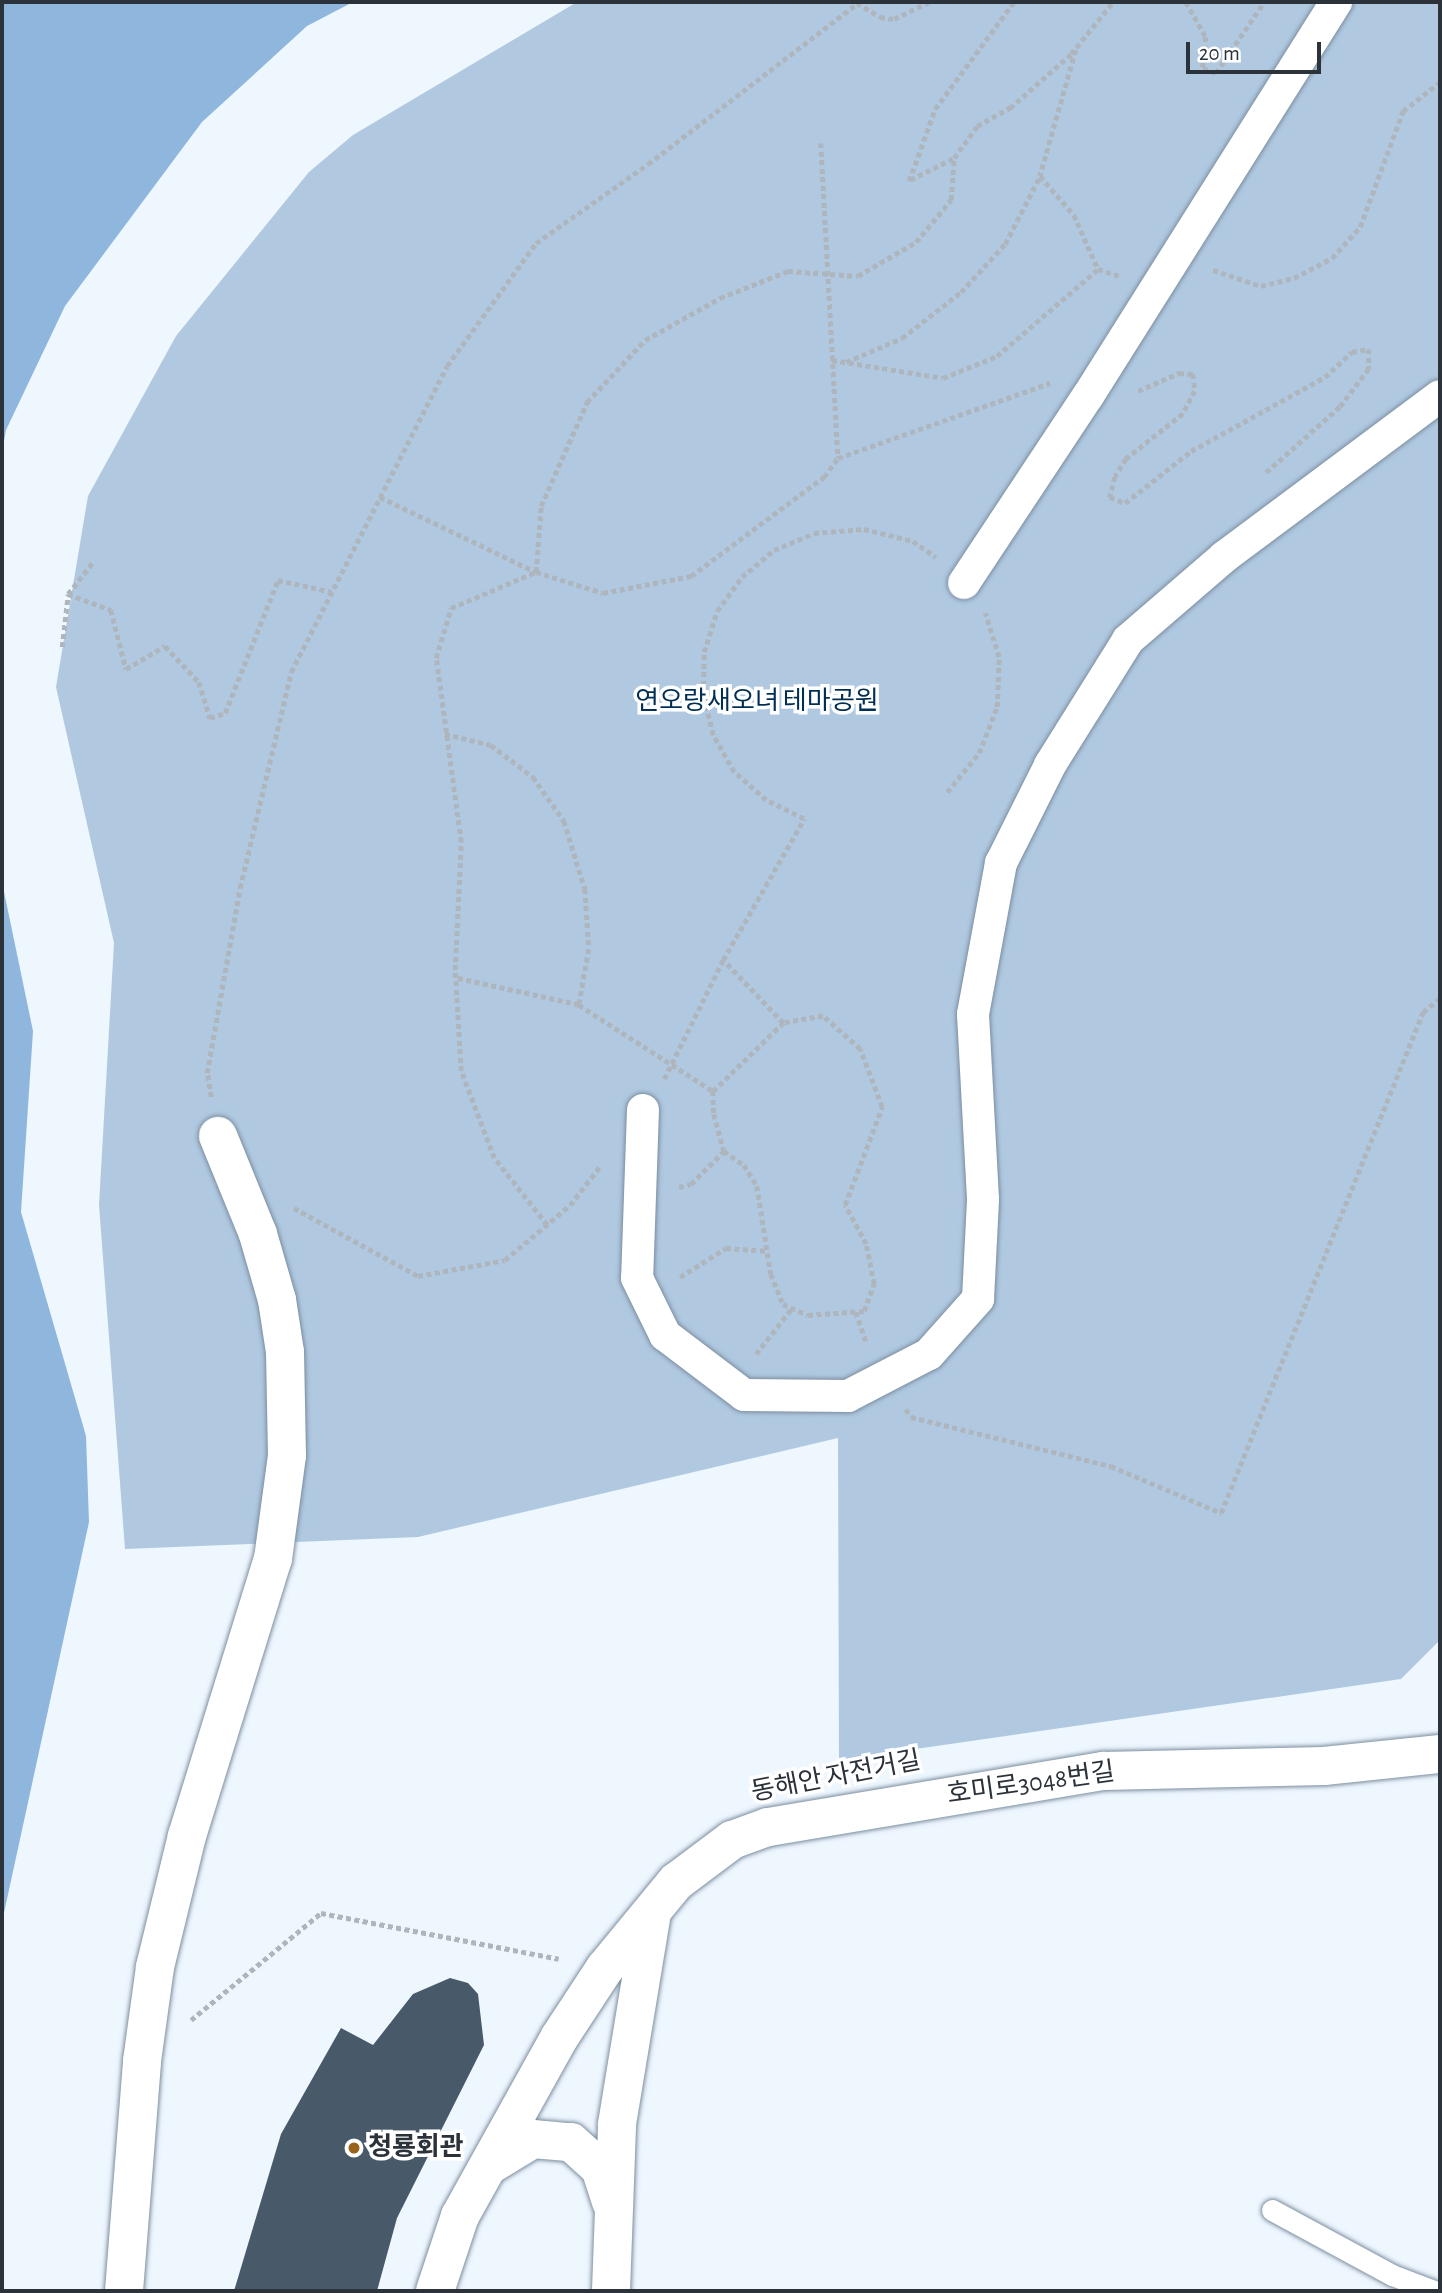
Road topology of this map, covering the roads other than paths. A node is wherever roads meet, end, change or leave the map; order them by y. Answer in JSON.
{"nodes":[{"id":1,"x":1336,"y":2,"type":"edge"},
{"id":2,"x":1440,"y":396,"type":"edge"},
{"id":3,"x":964,"y":583,"type":"road end"},
{"id":4,"x":643,"y":1110,"type":"road end"},
{"id":5,"x":218,"y":1136,"type":"road end"},
{"id":6,"x":1440,"y":1754,"type":"edge"},
{"id":7,"x":653,"y":1910,"type":"junction"},
{"id":8,"x":486,"y":2168,"type":"junction"},
{"id":9,"x":1272,"y":2210,"type":"dead end"},
{"id":10,"x":616,"y":2228,"type":"junction"},
{"id":11,"x":124,"y":2291,"type":"edge"},
{"id":12,"x":435,"y":2291,"type":"edge"},
{"id":13,"x":611,"y":2291,"type":"edge"},
{"id":14,"x":1434,"y":2291,"type":"edge"}],
"edges":[{"from":1,"to":3,"type":"street"},
{"from":2,"to":4,"type":"street"},
{"from":5,"to":11,"type":"street"},
{"from":6,"to":7,"type":"street","name":"호미로3048번길"},
{"from":7,"to":8,"type":"street","name":"호미로3048번길"},
{"from":7,"to":10,"type":"street"},
{"from":8,"to":10,"type":"street"},
{"from":8,"to":12,"type":"street","name":"호미로3048번길"},
{"from":9,"to":14,"type":"lane"},
{"from":10,"to":13,"type":"street"}]}
